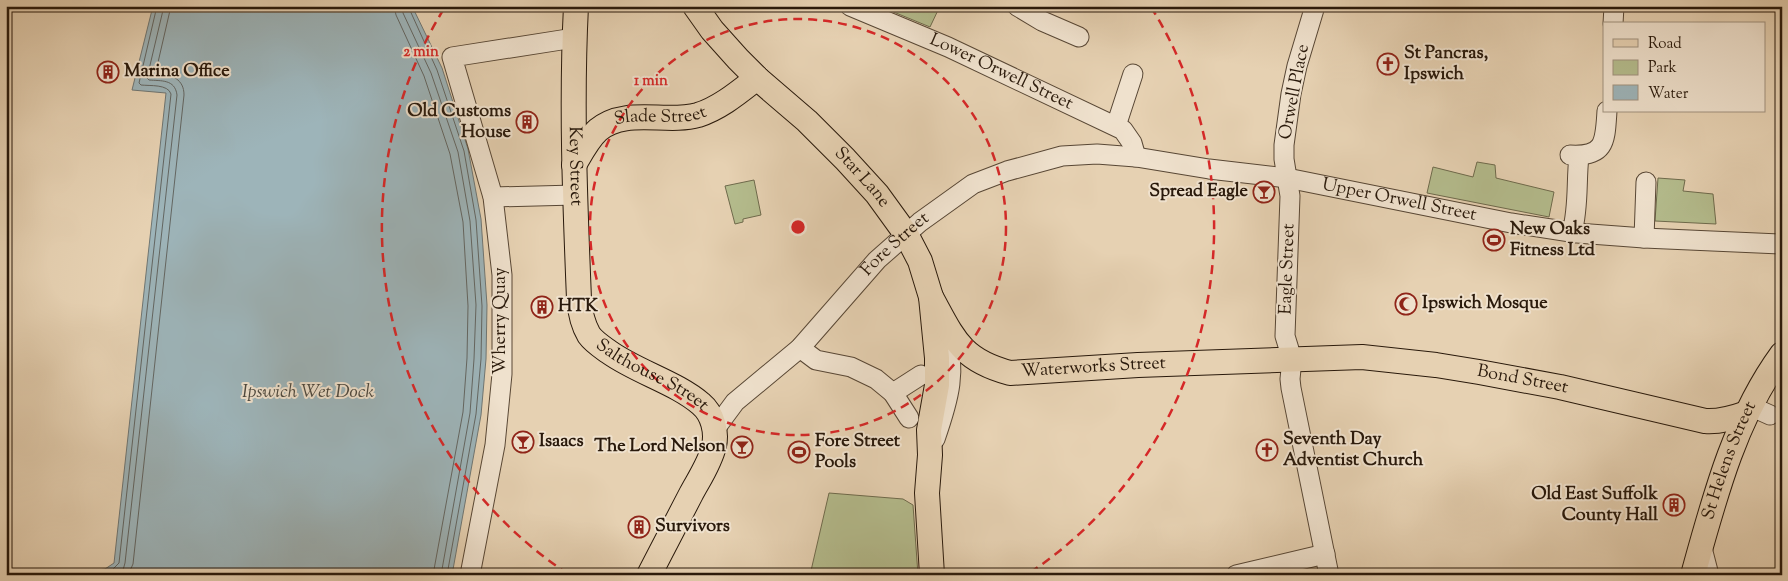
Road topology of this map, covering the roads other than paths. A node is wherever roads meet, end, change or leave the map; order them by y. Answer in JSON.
{"nodes":[{"id":1,"x":576,"y":6,"type":"edge"},
{"id":2,"x":696,"y":6,"type":"edge"},
{"id":3,"x":850,"y":6,"type":"edge"},
{"id":4,"x":1315,"y":6,"type":"edge"},
{"id":5,"x":1614,"y":6,"type":"edge"},
{"id":6,"x":1021,"y":7,"type":"edge"},
{"id":7,"x":1613,"y":22,"type":"edge"},
{"id":8,"x":1079,"y":37,"type":"dead end"},
{"id":9,"x":574,"y":38,"type":"junction"},
{"id":10,"x":1133,"y":74,"type":"dead end"},
{"id":11,"x":757,"y":78,"type":"junction"},
{"id":12,"x":1607,"y":112,"type":"edge"},
{"id":13,"x":1116,"y":126,"type":"junction"},
{"id":14,"x":1136,"y":157,"type":"junction"},
{"id":15,"x":574,"y":165,"type":"junction"},
{"id":16,"x":1287,"y":178,"type":"junction"},
{"id":17,"x":1646,"y":182,"type":"dead end"},
{"id":18,"x":575,"y":195,"type":"junction"},
{"id":19,"x":493,"y":197,"type":"junction"},
{"id":20,"x":1572,"y":232,"type":"junction"},
{"id":21,"x":906,"y":234,"type":"junction"},
{"id":22,"x":1644,"y":238,"type":"junction"},
{"id":23,"x":1782,"y":244,"type":"edge"},
{"id":24,"x":931,"y":297,"type":"junction"},
{"id":25,"x":945,"y":321,"type":"junction"},
{"id":26,"x":584,"y":325,"type":"joint"},
{"id":27,"x":800,"y":348,"type":"junction"},
{"id":28,"x":1782,"y":354,"type":"edge"},
{"id":29,"x":1292,"y":359,"type":"junction"},
{"id":30,"x":921,"y":375,"type":"dead end"},
{"id":31,"x":893,"y":393,"type":"junction"},
{"id":32,"x":1756,"y":411,"type":"junction"},
{"id":33,"x":909,"y":418,"type":"dead end"},
{"id":34,"x":715,"y":429,"type":"junction"},
{"id":35,"x":930,"y":455,"type":"junction"},
{"id":36,"x":1701,"y":544,"type":"junction"},
{"id":37,"x":1325,"y":554,"type":"junction"},
{"id":38,"x":470,"y":575,"type":"edge"},
{"id":39,"x":649,"y":575,"type":"edge"},
{"id":40,"x":932,"y":575,"type":"edge"},
{"id":41,"x":1236,"y":575,"type":"edge"},
{"id":42,"x":1330,"y":575,"type":"edge"},
{"id":43,"x":1693,"y":575,"type":"edge"},
{"id":44,"x":1709,"y":575,"type":"edge"}],
"edges":[{"from":1,"to":9,"type":"main road","name":"Key Street"},
{"from":2,"to":11,"type":"main road","name":"Star Lane"},
{"from":3,"to":13,"type":"street","name":"Lower Orwell Street"},
{"from":4,"to":16,"type":"street","name":"Orwell Place"},
{"from":5,"to":7,"type":"street"},
{"from":6,"to":8,"type":"street"},
{"from":9,"to":15,"type":"main road","name":"Key Street"},
{"from":9,"to":19,"type":"street","name":"Wherry Quay"},
{"from":10,"to":13,"type":"street"},
{"from":11,"to":15,"type":"main road","name":"Slade Street"},
{"from":11,"to":21,"type":"main road","name":"Star Lane"},
{"from":12,"to":20,"type":"street"},
{"from":13,"to":14,"type":"street","name":"Lower Orwell Street"},
{"from":14,"to":16,"type":"street","name":"Fore Street"},
{"from":14,"to":21,"type":"street","name":"Fore Street"},
{"from":15,"to":18,"type":"main road","name":"Key Street"},
{"from":16,"to":20,"type":"street","name":"Upper Orwell Street"},
{"from":16,"to":29,"type":"street","name":"Eagle Street"},
{"from":17,"to":22,"type":"street"},
{"from":18,"to":19,"type":"street"},
{"from":18,"to":26,"type":"main road","name":"Key Street"},
{"from":19,"to":38,"type":"street","name":"Wherry Quay"},
{"from":20,"to":22,"type":"street","name":"Upper Orwell Street"},
{"from":21,"to":24,"type":"main road","name":"Star Lane"},
{"from":21,"to":27,"type":"street","name":"Fore Street"},
{"from":22,"to":23,"type":"street","name":"Upper Orwell Street"},
{"from":24,"to":25,"type":"main road","name":"Waterworks Street"},
{"from":24,"to":35,"type":"main road","name":"Star Lane"},
{"from":25,"to":29,"type":"main road","name":"Waterworks Street"},
{"from":25,"to":35,"type":"street","name":"Star Lane"},
{"from":26,"to":34,"type":"main road","name":"Salthouse Street"},
{"from":27,"to":31,"type":"street"},
{"from":27,"to":34,"type":"street","name":"Fore Street"},
{"from":28,"to":32,"type":"main road","name":"St Helens Street"},
{"from":29,"to":32,"type":"main road","name":"Bond Street"},
{"from":29,"to":37,"type":"street","name":"Eagle Street"},
{"from":30,"to":31,"type":"street"},
{"from":31,"to":33,"type":"street"},
{"from":32,"to":36,"type":"main road","name":"St Helens Street"},
{"from":34,"to":39,"type":"main road","name":"Fore Street"},
{"from":35,"to":40,"type":"main road","name":"Star Lane"},
{"from":36,"to":43,"type":"main road","name":"St Helens Street"},
{"from":36,"to":44,"type":"street"},
{"from":37,"to":41,"type":"street"},
{"from":37,"to":42,"type":"street","name":"Eagle Street"}]}
